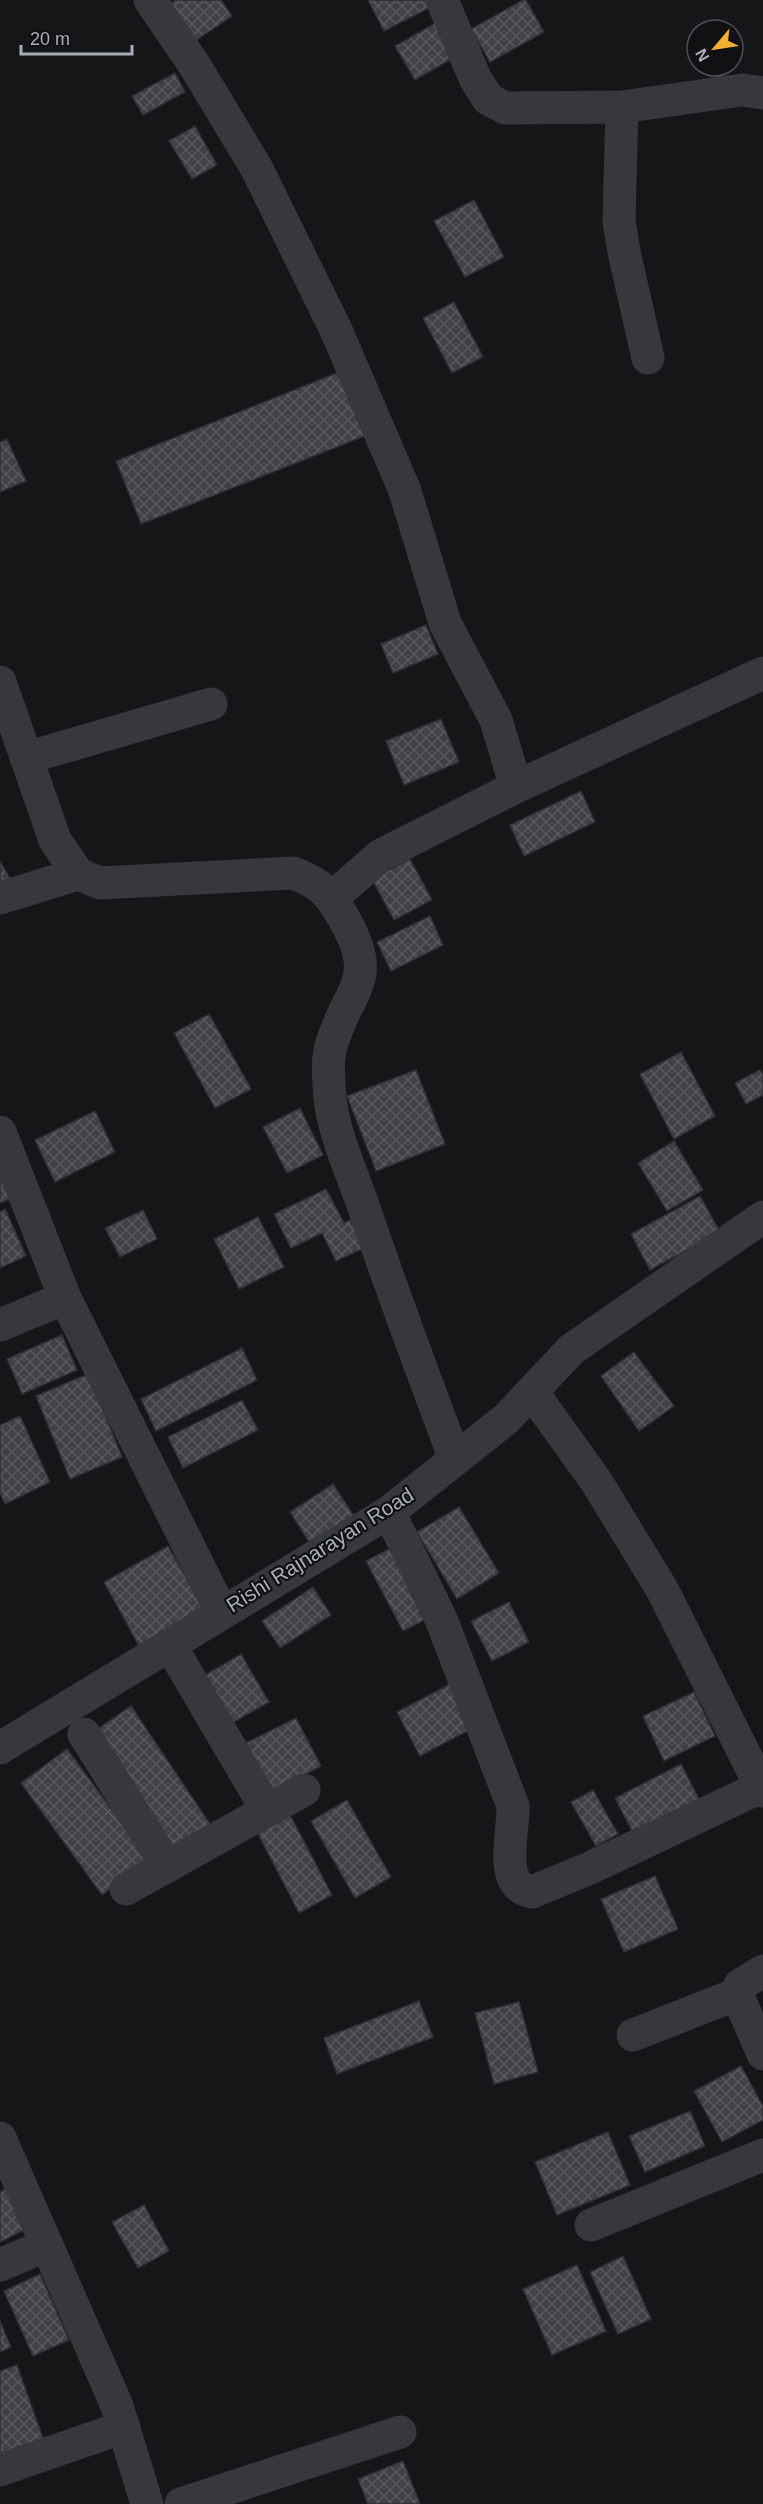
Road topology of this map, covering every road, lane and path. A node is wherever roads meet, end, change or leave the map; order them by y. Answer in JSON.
{"nodes":[{"id":1,"x":150,"y":0,"type":"edge"},
{"id":2,"x":442,"y":0,"type":"edge"},
{"id":3,"x":763,"y":93,"type":"edge"},
{"id":4,"x":622,"y":106,"type":"junction"},
{"id":5,"x":648,"y":358,"type":"dead end"},
{"id":6,"x":763,"y":673,"type":"edge"},
{"id":7,"x":0,"y":682,"type":"edge"},
{"id":8,"x":211,"y":704,"type":"dead end"},
{"id":9,"x":26,"y":758,"type":"junction"},
{"id":10,"x":516,"y":787,"type":"junction"},
{"id":11,"x":78,"y":874,"type":"junction"},
{"id":12,"x":0,"y":898,"type":"edge"},
{"id":13,"x":332,"y":898,"type":"junction"},
{"id":14,"x":0,"y":1132,"type":"edge"},
{"id":15,"x":763,"y":1217,"type":"edge"},
{"id":16,"x":65,"y":1298,"type":"junction"},
{"id":17,"x":0,"y":1325,"type":"edge"},
{"id":18,"x":532,"y":1392,"type":"junction"},
{"id":19,"x":455,"y":1459,"type":"junction"},
{"id":20,"x":389,"y":1512,"type":"junction"},
{"id":21,"x":222,"y":1613,"type":"junction"},
{"id":22,"x":170,"y":1645,"type":"junction"},
{"id":23,"x":84,"y":1734,"type":"dead end"},
{"id":24,"x":0,"y":1748,"type":"edge"},
{"id":25,"x":762,"y":1789,"type":"edge"},
{"id":26,"x":304,"y":1790,"type":"dead end"},
{"id":27,"x":267,"y":1810,"type":"junction"},
{"id":28,"x":167,"y":1866,"type":"junction"},
{"id":29,"x":126,"y":1888,"type":"dead end"},
{"id":30,"x":763,"y":1971,"type":"edge"},
{"id":31,"x":737,"y":1994,"type":"junction"},
{"id":32,"x":633,"y":2034,"type":"dead end"},
{"id":33,"x":763,"y":2054,"type":"edge"},
{"id":34,"x":0,"y":2138,"type":"edge"},
{"id":35,"x":763,"y":2155,"type":"edge"},
{"id":36,"x":591,"y":2225,"type":"dead end"},
{"id":37,"x":47,"y":2245,"type":"junction"},
{"id":38,"x":0,"y":2265,"type":"edge"},
{"id":39,"x":124,"y":2427,"type":"junction"},
{"id":40,"x":400,"y":2432,"type":"dead end"},
{"id":41,"x":0,"y":2470,"type":"edge"},
{"id":42,"x":147,"y":2504,"type":"edge"},
{"id":43,"x":181,"y":2504,"type":"edge"}],
"edges":[{"from":1,"to":10,"type":"street"},
{"from":2,"to":4,"type":"street"},
{"from":3,"to":4,"type":"street"},
{"from":4,"to":5,"type":"street"},
{"from":6,"to":10,"type":"street"},
{"from":7,"to":9,"type":"street"},
{"from":8,"to":9,"type":"street"},
{"from":9,"to":11,"type":"street"},
{"from":10,"to":13,"type":"street"},
{"from":11,"to":12,"type":"street"},
{"from":11,"to":13,"type":"street"},
{"from":13,"to":19,"type":"street"},
{"from":14,"to":16,"type":"street"},
{"from":15,"to":18,"type":"street","name":"Rishi Rajnarayan Road"},
{"from":16,"to":17,"type":"street"},
{"from":16,"to":21,"type":"street"},
{"from":18,"to":19,"type":"street","name":"Rishi Rajnarayan Road"},
{"from":18,"to":25,"type":"street"},
{"from":19,"to":20,"type":"street","name":"Rishi Rajnarayan Road"},
{"from":20,"to":21,"type":"street","name":"Rishi Rajnarayan Road"},
{"from":20,"to":25,"type":"street"},
{"from":21,"to":22,"type":"street","name":"Rishi Rajnarayan Road"},
{"from":22,"to":24,"type":"street","name":"Rishi Rajnarayan Road"},
{"from":22,"to":27,"type":"street"},
{"from":23,"to":28,"type":"street"},
{"from":26,"to":27,"type":"street"},
{"from":27,"to":28,"type":"street"},
{"from":28,"to":29,"type":"street"},
{"from":30,"to":31,"type":"street"},
{"from":31,"to":32,"type":"street"},
{"from":31,"to":33,"type":"street"},
{"from":34,"to":37,"type":"street"},
{"from":35,"to":36,"type":"street"},
{"from":37,"to":38,"type":"street"},
{"from":37,"to":39,"type":"street"},
{"from":39,"to":41,"type":"street"},
{"from":39,"to":42,"type":"street"},
{"from":40,"to":43,"type":"street"}]}
